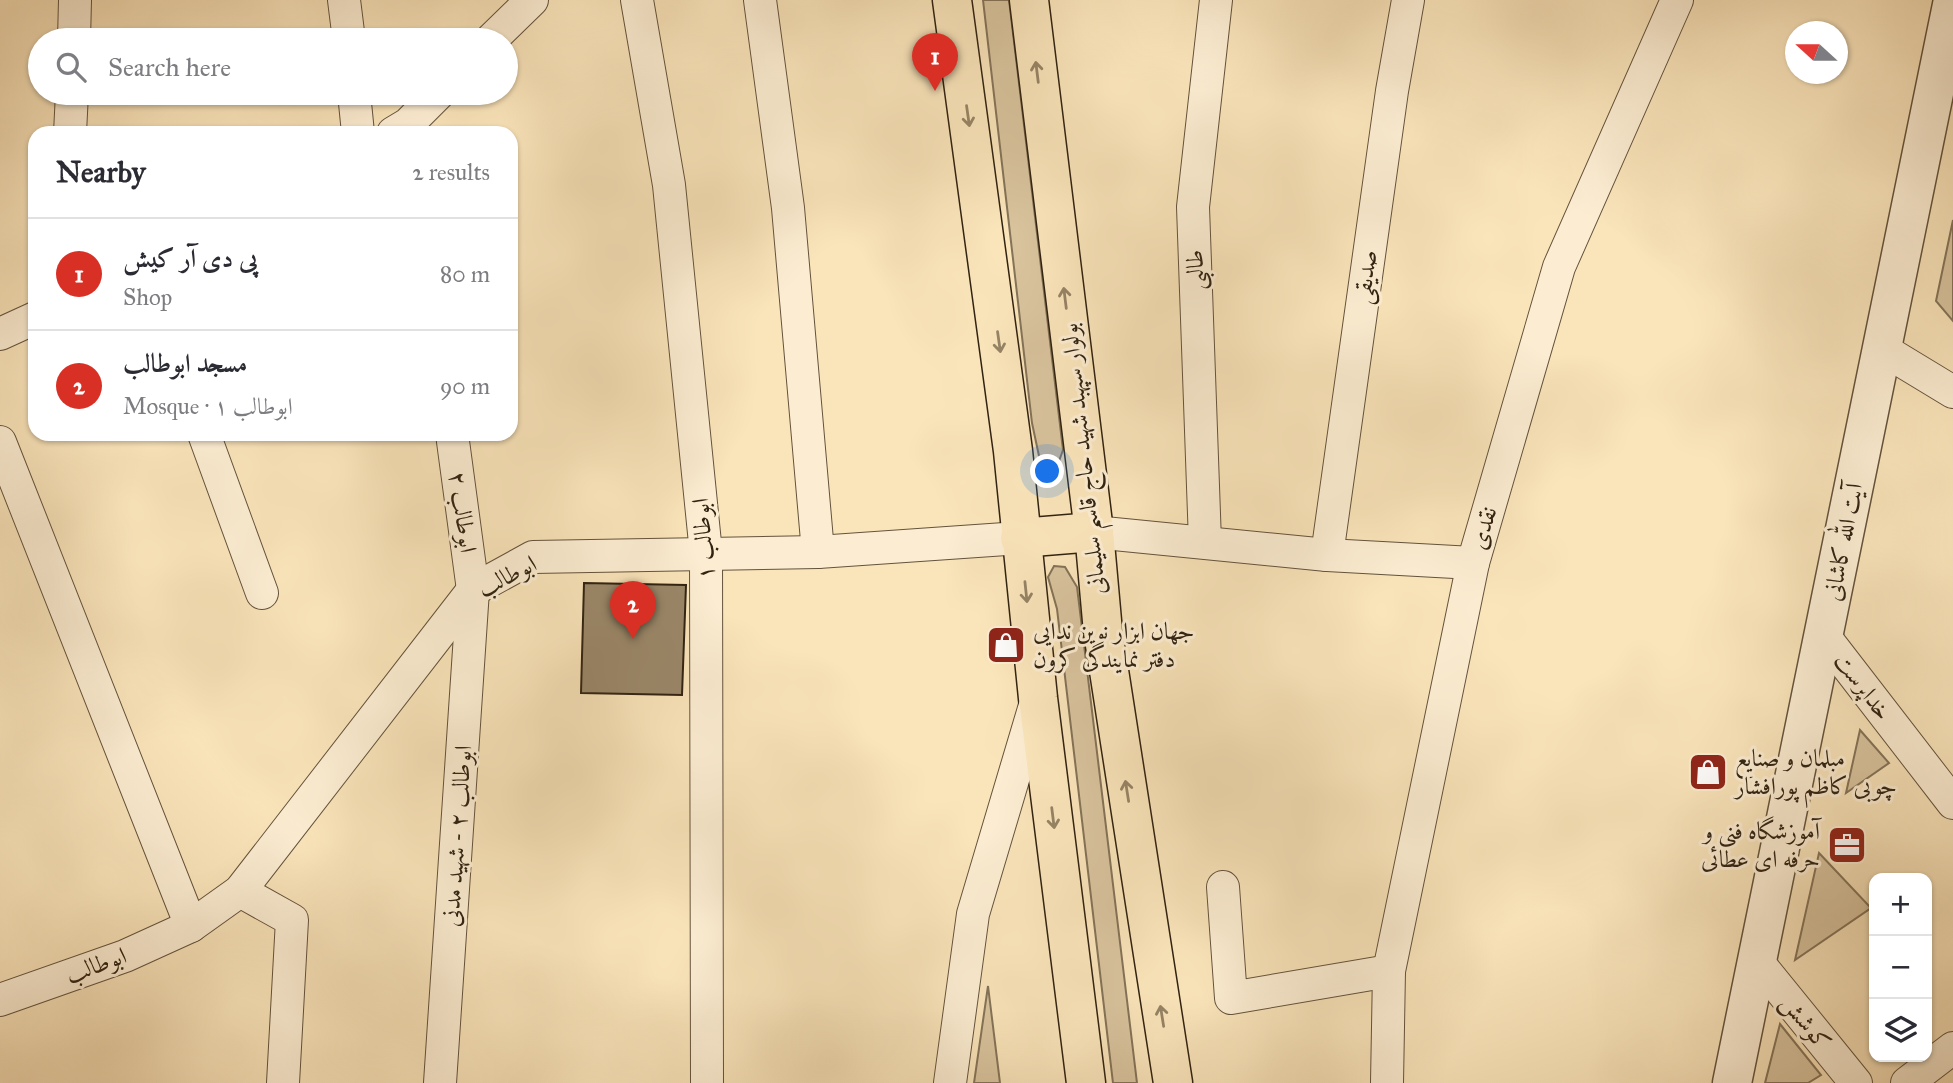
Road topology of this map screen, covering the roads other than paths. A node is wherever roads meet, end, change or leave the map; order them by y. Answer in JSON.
{"nodes":[{"id":1,"x":75,"y":0,"type":"edge"},
{"id":2,"x":344,"y":0,"type":"edge"},
{"id":3,"x":531,"y":0,"type":"edge"},
{"id":4,"x":637,"y":0,"type":"edge"},
{"id":5,"x":760,"y":0,"type":"edge"},
{"id":6,"x":953,"y":0,"type":"edge"},
{"id":7,"x":1029,"y":0,"type":"edge"},
{"id":8,"x":1216,"y":0,"type":"edge"},
{"id":9,"x":1408,"y":0,"type":"edge"},
{"id":10,"x":1677,"y":0,"type":"edge"},
{"id":11,"x":1953,"y":0,"type":"edge"},
{"id":12,"x":74,"y":28,"type":"edge"},
{"id":13,"x":348,"y":28,"type":"edge"},
{"id":14,"x":503,"y":28,"type":"edge"},
{"id":15,"x":1943,"y":103,"type":"edge"},
{"id":16,"x":71,"y":105,"type":"edge"},
{"id":17,"x":355,"y":105,"type":"edge"},
{"id":18,"x":428,"y":105,"type":"edge"},
{"id":19,"x":70,"y":126,"type":"edge"},
{"id":20,"x":357,"y":126,"type":"edge"},
{"id":21,"x":408,"y":126,"type":"edge"},
{"id":22,"x":28,"y":321,"type":"edge"},
{"id":23,"x":0,"y":334,"type":"edge"},
{"id":24,"x":1882,"y":349,"type":"junction"},
{"id":25,"x":1953,"y":392,"type":"edge"},
{"id":26,"x":207,"y":441,"type":"edge"},
{"id":27,"x":453,"y":441,"type":"edge"},
{"id":28,"x":0,"y":442,"type":"edge"},
{"id":29,"x":1094,"y":532,"type":"junction"},
{"id":30,"x":1020,"y":538,"type":"junction"},
{"id":31,"x":1205,"y":542,"type":"junction"},
{"id":32,"x":818,"y":552,"type":"junction"},
{"id":33,"x":706,"y":553,"type":"junction"},
{"id":34,"x":1327,"y":555,"type":"junction"},
{"id":35,"x":1473,"y":563,"type":"junction"},
{"id":36,"x":474,"y":590,"type":"junction"},
{"id":37,"x":262,"y":593,"type":"dead end"},
{"id":38,"x":1824,"y":636,"type":"junction"},
{"id":39,"x":1038,"y":698,"type":"junction"},
{"id":40,"x":1953,"y":803,"type":"edge"},
{"id":41,"x":1223,"y":887,"type":"dead end"},
{"id":42,"x":240,"y":891,"type":"junction"},
{"id":43,"x":191,"y":926,"type":"junction"},
{"id":44,"x":1757,"y":961,"type":"junction"},
{"id":45,"x":1389,"y":971,"type":"junction"},
{"id":46,"x":0,"y":1000,"type":"edge"},
{"id":47,"x":1953,"y":1048,"type":"edge"},
{"id":48,"x":283,"y":1083,"type":"edge"},
{"id":49,"x":440,"y":1083,"type":"edge"},
{"id":50,"x":707,"y":1083,"type":"edge"},
{"id":51,"x":950,"y":1083,"type":"edge"},
{"id":52,"x":1086,"y":1083,"type":"edge"},
{"id":53,"x":1172,"y":1083,"type":"edge"},
{"id":54,"x":1387,"y":1083,"type":"edge"},
{"id":55,"x":1732,"y":1083,"type":"edge"},
{"id":56,"x":1856,"y":1083,"type":"edge"},
{"id":57,"x":1908,"y":1083,"type":"edge"}],
"edges":[{"from":1,"to":12,"type":"street"},
{"from":2,"to":13,"type":"street"},
{"from":3,"to":14,"type":"street"},
{"from":4,"to":33,"type":"street","name":"ابوطالب ۱"},
{"from":5,"to":32,"type":"street"},
{"from":6,"to":30,"type":"main road","one_way":true},
{"from":29,"to":7,"type":"main road","name":"بولوار سپهبد شهید حاج قاسم سلیمانی","one_way":true},
{"from":8,"to":31,"type":"street","name":"طالبی"},
{"from":9,"to":34,"type":"street","name":"صدیقی"},
{"from":10,"to":35,"type":"street","name":"نقدی"},
{"from":11,"to":15,"type":"street","name":"آیت الله کاشانی"},
{"from":15,"to":24,"type":"street","name":"آیت الله کاشانی"},
{"from":16,"to":19,"type":"street"},
{"from":17,"to":20,"type":"street"},
{"from":18,"to":21,"type":"street"},
{"from":22,"to":23,"type":"street"},
{"from":24,"to":25,"type":"street"},
{"from":24,"to":38,"type":"street","name":"آیت الله کاشانی"},
{"from":26,"to":37,"type":"street"},
{"from":27,"to":36,"type":"street","name":"ابوطالب ۲"},
{"from":28,"to":43,"type":"street"},
{"from":29,"to":30,"type":"main road"},
{"from":29,"to":31,"type":"street"},
{"from":53,"to":29,"type":"main road","name":"بولوار سپهبد شهید حاج قاسم سلیمانی","one_way":true},
{"from":30,"to":32,"type":"street","name":"ابوطالب"},
{"from":30,"to":39,"type":"main road","one_way":true},
{"from":31,"to":34,"type":"street"},
{"from":32,"to":33,"type":"street","name":"ابوطالب"},
{"from":33,"to":36,"type":"street","name":"ابوطالب"},
{"from":33,"to":50,"type":"street","name":"ابوطالب ۱"},
{"from":34,"to":35,"type":"street"},
{"from":35,"to":45,"type":"street","name":"نقدی"},
{"from":36,"to":42,"type":"street","name":"ابوطالب"},
{"from":36,"to":49,"type":"street","name":"ابوطالب ۲ - شهید مدنی"},
{"from":38,"to":40,"type":"street","name":"خداپرست"},
{"from":38,"to":44,"type":"street","name":"آیت الله کاشانی"},
{"from":39,"to":51,"type":"street"},
{"from":39,"to":52,"type":"main road","one_way":true},
{"from":41,"to":45,"type":"street"},
{"from":42,"to":43,"type":"street","name":"ابوطالب"},
{"from":42,"to":48,"type":"street"},
{"from":43,"to":46,"type":"street","name":"ابوطالب"},
{"from":44,"to":55,"type":"street","name":"آیت الله کاشانی"},
{"from":44,"to":56,"type":"street","name":"کوشش"},
{"from":45,"to":54,"type":"street","name":"نقدی"},
{"from":47,"to":57,"type":"street"}]}
